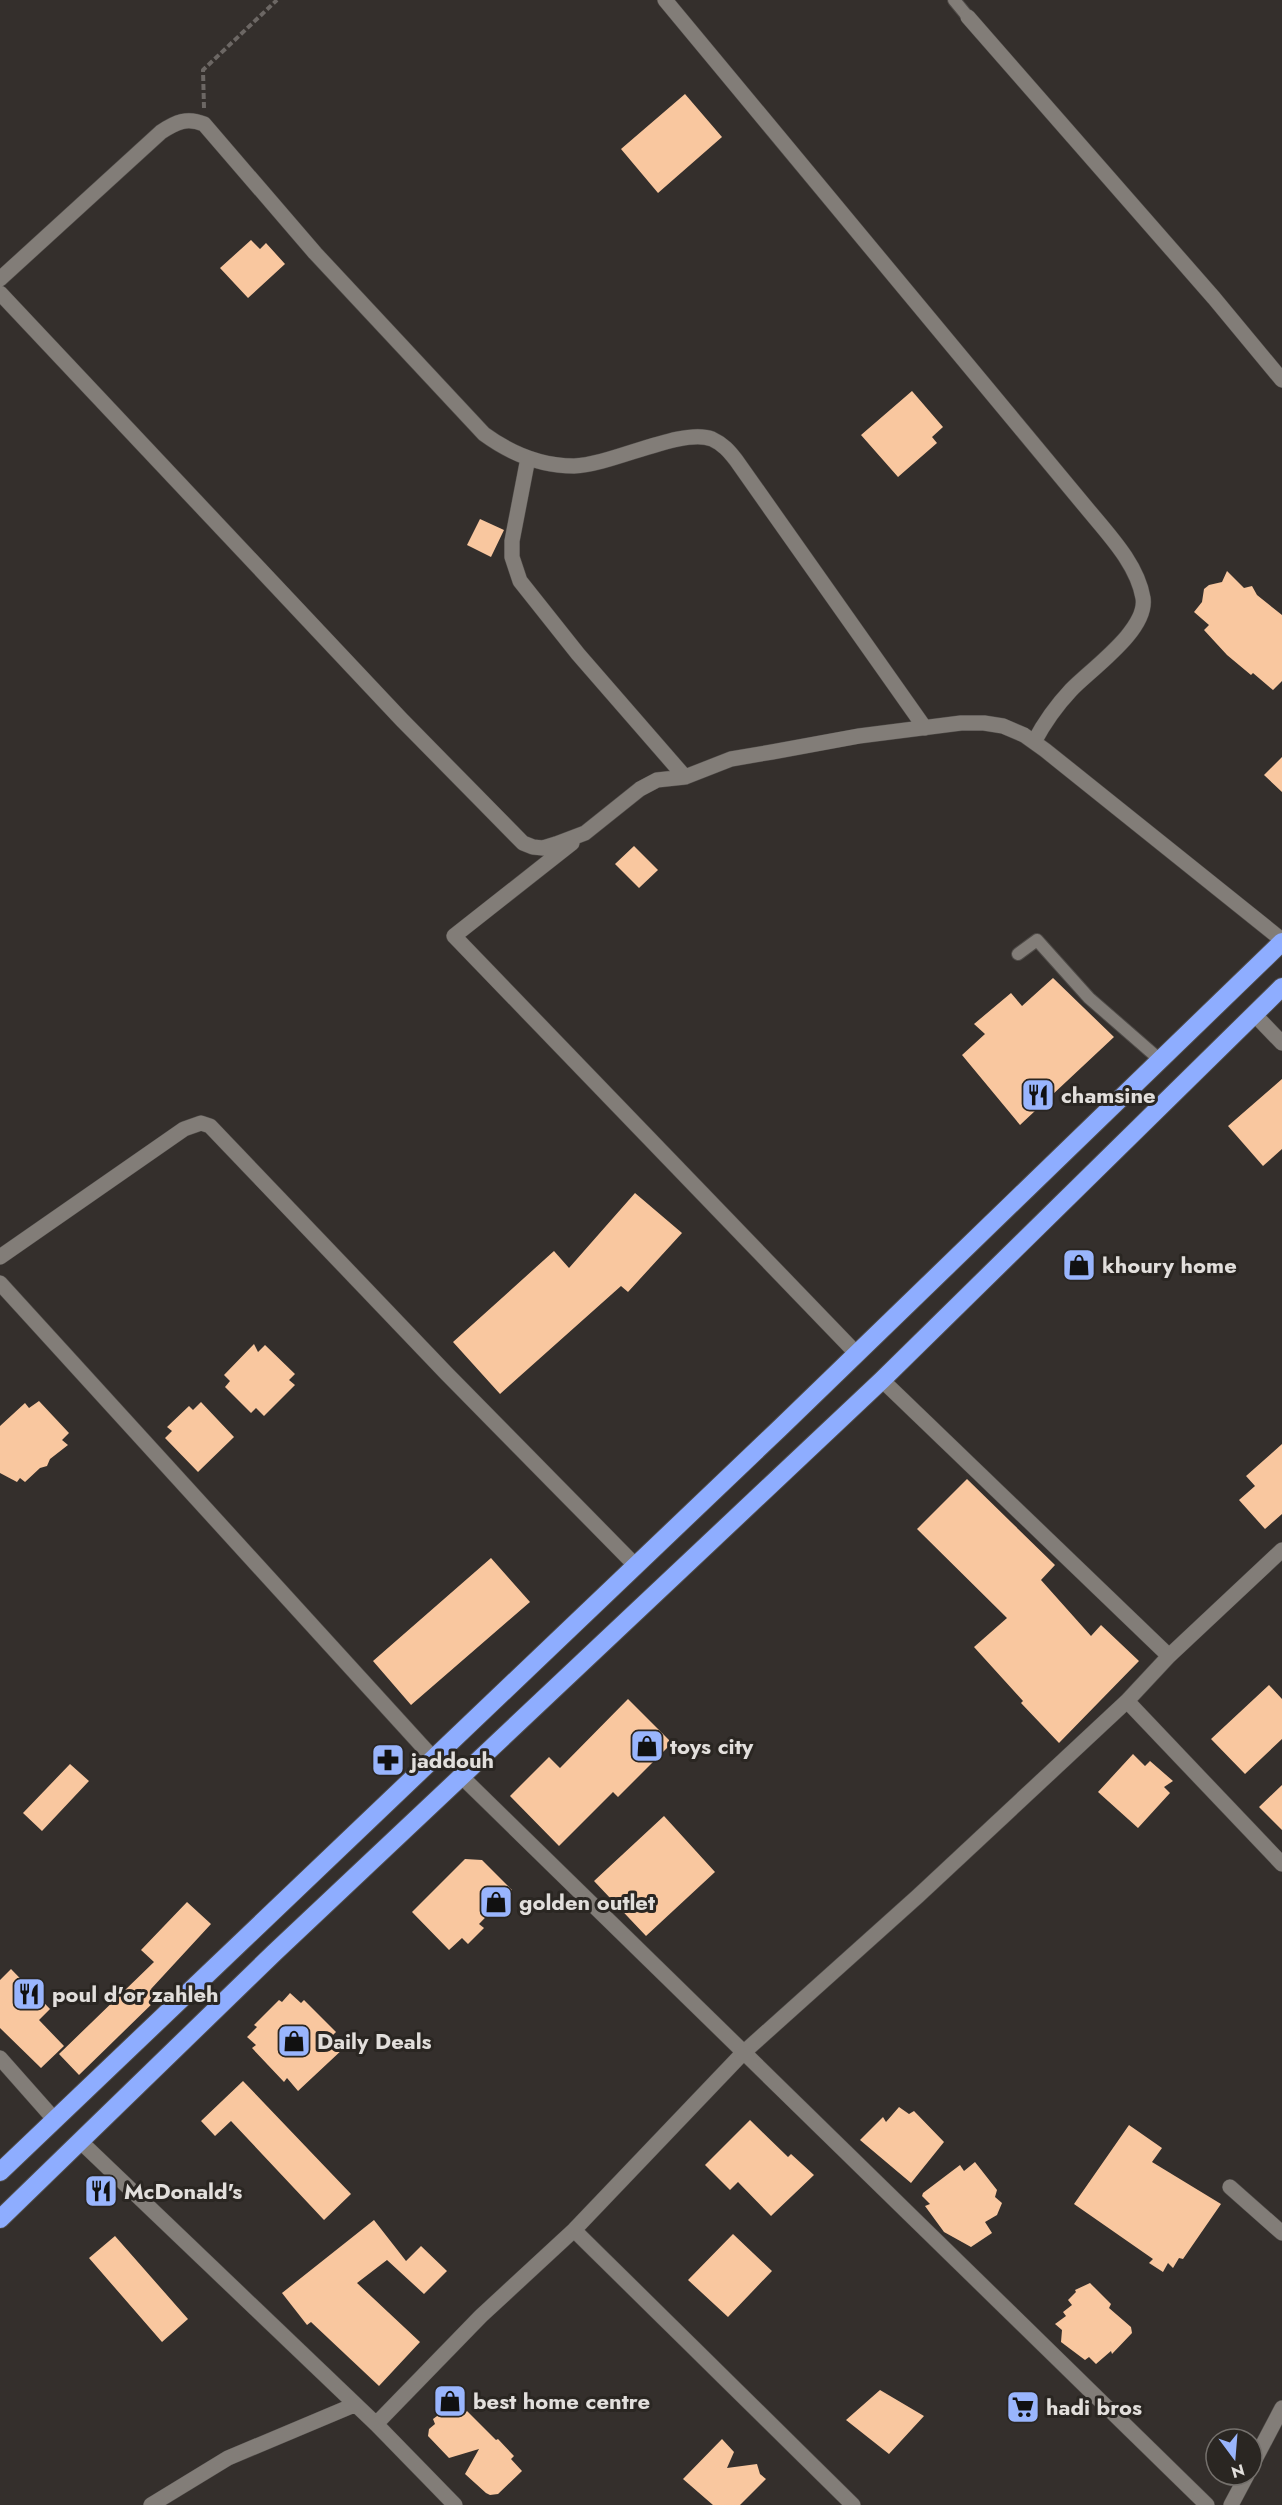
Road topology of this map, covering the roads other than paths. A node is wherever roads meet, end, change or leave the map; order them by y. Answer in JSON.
{"nodes":[{"id":1,"x":665,"y":0,"type":"edge"},
{"id":2,"x":954,"y":0,"type":"edge"},
{"id":3,"x":968,"y":17,"type":"joint"},
{"id":4,"x":0,"y":279,"type":"edge"},
{"id":5,"x":0,"y":293,"type":"edge"},
{"id":6,"x":1282,"y":380,"type":"edge"},
{"id":7,"x":528,"y":458,"type":"junction"},
{"id":8,"x":925,"y":728,"type":"junction"},
{"id":9,"x":1034,"y":742,"type":"junction"},
{"id":10,"x":685,"y":777,"type":"junction"},
{"id":11,"x":585,"y":833,"type":"junction"},
{"id":12,"x":1282,"y":941,"type":"edge"},
{"id":13,"x":1018,"y":954,"type":"dead end"},
{"id":14,"x":1282,"y":987,"type":"edge"},
{"id":15,"x":1282,"y":1002,"type":"edge"},
{"id":16,"x":1258,"y":1010,"type":"junction"},
{"id":17,"x":1282,"y":1043,"type":"edge"},
{"id":18,"x":1159,"y":1059,"type":"junction"},
{"id":19,"x":0,"y":1257,"type":"edge"},
{"id":20,"x":0,"y":1283,"type":"edge"},
{"id":21,"x":856,"y":1353,"type":"junction"},
{"id":22,"x":882,"y":1380,"type":"junction"},
{"id":23,"x":1282,"y":1550,"type":"edge"},
{"id":24,"x":635,"y":1565,"type":"junction"},
{"id":25,"x":1169,"y":1656,"type":"junction"},
{"id":26,"x":1127,"y":1701,"type":"junction"},
{"id":27,"x":433,"y":1758,"type":"junction"},
{"id":28,"x":461,"y":1776,"type":"junction"},
{"id":29,"x":1282,"y":1864,"type":"edge"},
{"id":30,"x":743,"y":2053,"type":"junction"},
{"id":31,"x":0,"y":2058,"type":"edge"},
{"id":32,"x":54,"y":2119,"type":"junction"},
{"id":33,"x":81,"y":2142,"type":"junction"},
{"id":34,"x":0,"y":2172,"type":"edge"},
{"id":35,"x":1230,"y":2187,"type":"dead end"},
{"id":36,"x":0,"y":2220,"type":"edge"},
{"id":37,"x":574,"y":2230,"type":"junction"},
{"id":38,"x":1282,"y":2233,"type":"edge"},
{"id":39,"x":354,"y":2405,"type":"junction"},
{"id":40,"x":1282,"y":2408,"type":"edge"},
{"id":41,"x":376,"y":2424,"type":"junction"},
{"id":42,"x":1264,"y":2442,"type":"edge"},
{"id":43,"x":1241,"y":2487,"type":"edge"},
{"id":44,"x":151,"y":2505,"type":"edge"},
{"id":45,"x":456,"y":2505,"type":"edge"},
{"id":46,"x":854,"y":2505,"type":"edge"},
{"id":47,"x":1207,"y":2505,"type":"edge"},
{"id":48,"x":1231,"y":2505,"type":"edge"}],
"edges":[{"from":1,"to":9,"type":"street"},
{"from":2,"to":3,"type":"lane"},
{"from":3,"to":6,"type":"street"},
{"from":4,"to":7,"type":"street"},
{"from":5,"to":11,"type":"street"},
{"from":7,"to":8,"type":"street"},
{"from":7,"to":10,"type":"street"},
{"from":8,"to":9,"type":"street"},
{"from":8,"to":10,"type":"street"},
{"from":9,"to":12,"type":"street"},
{"from":10,"to":11,"type":"street"},
{"from":11,"to":21,"type":"street"},
{"from":12,"to":18,"type":"highway"},
{"from":13,"to":18,"type":"lane"},
{"from":14,"to":16,"type":"highway"},
{"from":15,"to":16,"type":"street"},
{"from":16,"to":17,"type":"street"},
{"from":16,"to":22,"type":"highway"},
{"from":18,"to":21,"type":"highway"},
{"from":19,"to":24,"type":"street"},
{"from":20,"to":27,"type":"street"},
{"from":21,"to":24,"type":"highway"},
{"from":22,"to":25,"type":"street"},
{"from":22,"to":28,"type":"highway"},
{"from":23,"to":25,"type":"street"},
{"from":24,"to":27,"type":"highway"},
{"from":25,"to":26,"type":"street"},
{"from":26,"to":29,"type":"street"},
{"from":26,"to":30,"type":"street"},
{"from":27,"to":32,"type":"highway"},
{"from":28,"to":30,"type":"street"},
{"from":28,"to":33,"type":"highway"},
{"from":30,"to":37,"type":"street"},
{"from":30,"to":47,"type":"street"},
{"from":31,"to":32,"type":"street"},
{"from":32,"to":34,"type":"highway"},
{"from":33,"to":36,"type":"highway"},
{"from":33,"to":39,"type":"street"},
{"from":35,"to":38,"type":"street"},
{"from":37,"to":41,"type":"street"},
{"from":37,"to":46,"type":"street"},
{"from":39,"to":41,"type":"street"},
{"from":39,"to":44,"type":"street"},
{"from":40,"to":42,"type":"street"},
{"from":41,"to":45,"type":"street"},
{"from":43,"to":48,"type":"street"}]}
